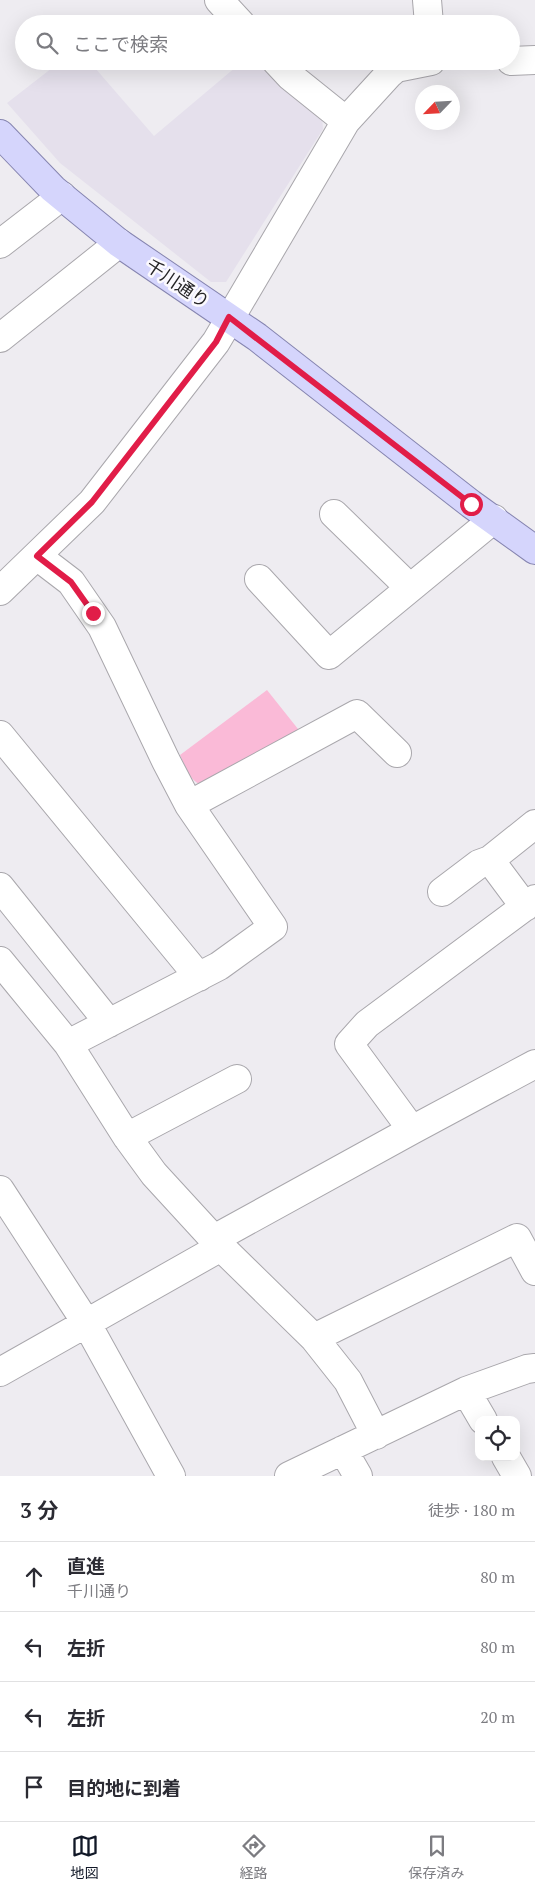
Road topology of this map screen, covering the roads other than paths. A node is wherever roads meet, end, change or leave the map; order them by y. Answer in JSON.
{"nodes":[{"id":1,"x":219,"y":0,"type":"edge"},
{"id":2,"x":427,"y":0,"type":"edge"},
{"id":3,"x":233,"y":15,"type":"edge"},
{"id":4,"x":428,"y":15,"type":"edge"},
{"id":5,"x":520,"y":60,"type":"edge"},
{"id":6,"x":535,"y":60,"type":"edge"},
{"id":7,"x":284,"y":70,"type":"edge"},
{"id":8,"x":394,"y":70,"type":"edge"},
{"id":9,"x":346,"y":121,"type":"junction"},
{"id":10,"x":0,"y":134,"type":"edge"},
{"id":11,"x":62,"y":196,"type":"junction"},
{"id":12,"x":119,"y":243,"type":"junction"},
{"id":13,"x":0,"y":244,"type":"edge"},
{"id":14,"x":229,"y":317,"type":"junction"},
{"id":15,"x":0,"y":338,"type":"edge"},
{"id":16,"x":334,"y":514,"type":"dead end"},
{"id":17,"x":494,"y":520,"type":"junction"},
{"id":18,"x":535,"y":550,"type":"edge"},
{"id":19,"x":37,"y":556,"type":"junction"},
{"id":20,"x":259,"y":579,"type":"dead end"},
{"id":21,"x":410,"y":588,"type":"junction"},
{"id":22,"x":0,"y":591,"type":"edge"},
{"id":23,"x":0,"y":735,"type":"edge"},
{"id":24,"x":397,"y":753,"type":"dead end"},
{"id":25,"x":189,"y":805,"type":"junction"},
{"id":26,"x":535,"y":824,"type":"edge"},
{"id":27,"x":490,"y":860,"type":"junction"},
{"id":28,"x":0,"y":887,"type":"edge"},
{"id":29,"x":442,"y":892,"type":"dead end"},
{"id":30,"x":530,"y":903,"type":"edge"},
{"id":31,"x":4,"y":974,"type":"edge"},
{"id":32,"x":199,"y":977,"type":"junction"},
{"id":33,"x":109,"y":1023,"type":"junction"},
{"id":34,"x":68,"y":1044,"type":"junction"},
{"id":35,"x":535,"y":1064,"type":"edge"},
{"id":36,"x":237,"y":1079,"type":"dead end"},
{"id":37,"x":412,"y":1130,"type":"junction"},
{"id":38,"x":127,"y":1137,"type":"junction"},
{"id":39,"x":0,"y":1190,"type":"edge"},
{"id":40,"x":218,"y":1243,"type":"junction"},
{"id":41,"x":532,"y":1257,"type":"edge"},
{"id":42,"x":87,"y":1324,"type":"junction"},
{"id":43,"x":314,"y":1338,"type":"junction"},
{"id":44,"x":0,"y":1372,"type":"edge"},
{"id":45,"x":532,"y":1374,"type":"edge"},
{"id":46,"x":466,"y":1391,"type":"junction"},
{"id":47,"x":481,"y":1416,"type":"edge"},
{"id":48,"x":376,"y":1435,"type":"junction"},
{"id":49,"x":343,"y":1450,"type":"junction"},
{"id":50,"x":508,"y":1461,"type":"edge"},
{"id":51,"x":171,"y":1476,"type":"edge"},
{"id":52,"x":289,"y":1476,"type":"edge"},
{"id":53,"x":358,"y":1476,"type":"edge"},
{"id":54,"x":517,"y":1476,"type":"edge"}],
"edges":[{"from":1,"to":3,"type":"street"},
{"from":2,"to":4,"type":"street"},
{"from":5,"to":6,"type":"street"},
{"from":7,"to":9,"type":"street"},
{"from":8,"to":9,"type":"street"},
{"from":9,"to":14,"type":"street"},
{"from":10,"to":11,"type":"main road","name":"千川通り"},
{"from":11,"to":12,"type":"main road","name":"千川通り"},
{"from":11,"to":13,"type":"street"},
{"from":12,"to":14,"type":"main road","name":"千川通り"},
{"from":12,"to":15,"type":"street"},
{"from":14,"to":17,"type":"main road","name":"千川通り"},
{"from":14,"to":19,"type":"street"},
{"from":16,"to":21,"type":"street"},
{"from":17,"to":18,"type":"main road","name":"千川通り"},
{"from":17,"to":21,"type":"street"},
{"from":19,"to":22,"type":"street"},
{"from":19,"to":25,"type":"street"},
{"from":20,"to":21,"type":"street"},
{"from":23,"to":32,"type":"street"},
{"from":24,"to":25,"type":"street"},
{"from":25,"to":32,"type":"street"},
{"from":26,"to":27,"type":"street"},
{"from":27,"to":29,"type":"street"},
{"from":27,"to":30,"type":"street"},
{"from":28,"to":33,"type":"street"},
{"from":30,"to":37,"type":"street"},
{"from":31,"to":34,"type":"street"},
{"from":32,"to":33,"type":"street"},
{"from":33,"to":34,"type":"street"},
{"from":34,"to":38,"type":"street"},
{"from":35,"to":37,"type":"street"},
{"from":36,"to":38,"type":"street"},
{"from":37,"to":40,"type":"street"},
{"from":38,"to":40,"type":"street"},
{"from":39,"to":42,"type":"street"},
{"from":40,"to":42,"type":"street"},
{"from":40,"to":43,"type":"street"},
{"from":41,"to":43,"type":"street"},
{"from":42,"to":44,"type":"street"},
{"from":42,"to":51,"type":"street"},
{"from":43,"to":48,"type":"street"},
{"from":45,"to":46,"type":"street"},
{"from":46,"to":47,"type":"street"},
{"from":46,"to":48,"type":"street"},
{"from":48,"to":49,"type":"street"},
{"from":49,"to":52,"type":"street"},
{"from":49,"to":53,"type":"street"},
{"from":50,"to":54,"type":"street"}]}
